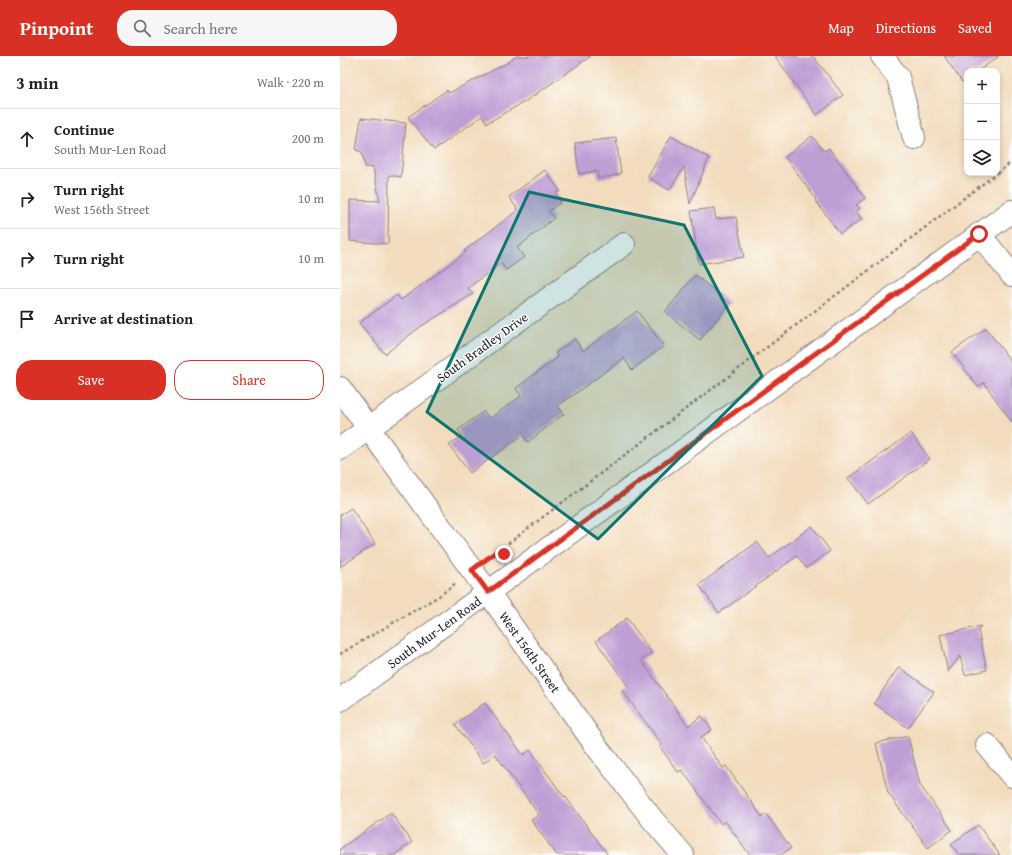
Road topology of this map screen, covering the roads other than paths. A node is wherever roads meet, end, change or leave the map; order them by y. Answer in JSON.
{"nodes":[{"id":1,"x":882,"y":56,"type":"edge"},
{"id":2,"x":914,"y":138,"type":"dead end"},
{"id":3,"x":1012,"y":211,"type":"edge"},
{"id":4,"x":979,"y":234,"type":"junction"},
{"id":5,"x":624,"y":244,"type":"dead end"},
{"id":6,"x":1012,"y":275,"type":"edge"},
{"id":7,"x":340,"y":388,"type":"edge"},
{"id":8,"x":369,"y":429,"type":"junction"},
{"id":9,"x":340,"y":449,"type":"edge"},
{"id":10,"x":488,"y":592,"type":"junction"},
{"id":11,"x":340,"y":700,"type":"edge"},
{"id":12,"x":987,"y":745,"type":"dead end"},
{"id":13,"x":1012,"y":776,"type":"edge"},
{"id":14,"x":683,"y":855,"type":"edge"}],
"edges":[{"from":1,"to":2,"type":"street"},
{"from":3,"to":4,"type":"street","name":"South Mur-Len Road"},
{"from":4,"to":6,"type":"street"},
{"from":4,"to":10,"type":"street","name":"South Mur-Len Road"},
{"from":5,"to":8,"type":"street","name":"South Bradley Drive"},
{"from":7,"to":8,"type":"street","name":"West 156th Street"},
{"from":8,"to":9,"type":"street","name":"South Bradley Drive"},
{"from":8,"to":10,"type":"street","name":"West 156th Street"},
{"from":10,"to":11,"type":"street","name":"South Mur-Len Road"},
{"from":10,"to":14,"type":"street","name":"West 156th Street"},
{"from":12,"to":13,"type":"street"}]}
